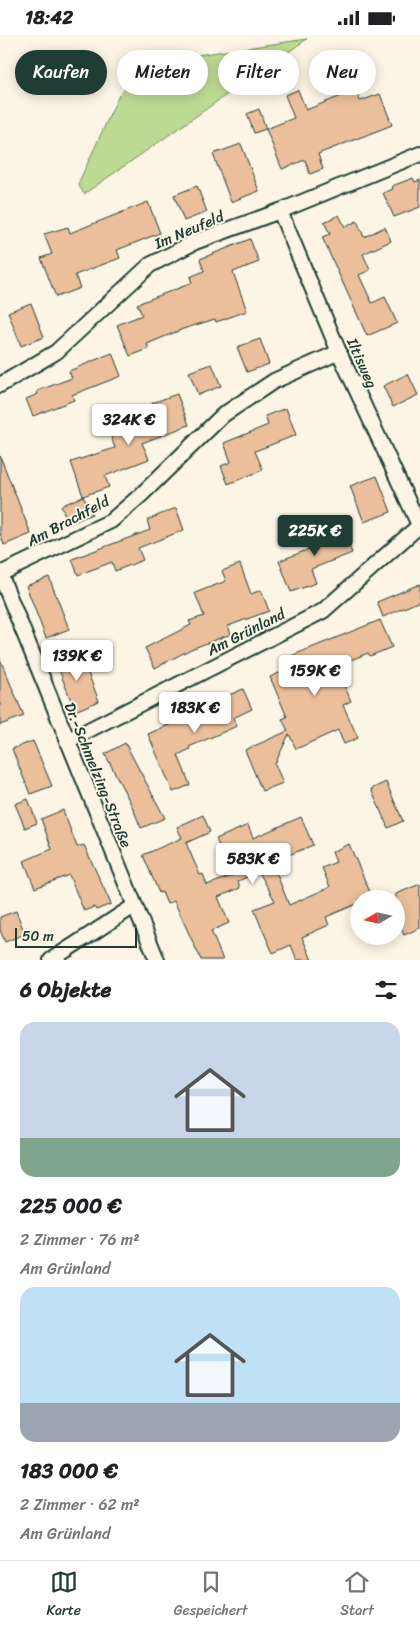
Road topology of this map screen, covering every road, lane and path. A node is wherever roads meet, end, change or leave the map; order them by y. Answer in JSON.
{"nodes":[{"id":1,"x":420,"y":154,"type":"edge"},
{"id":2,"x":280,"y":211,"type":"junction"},
{"id":3,"x":339,"y":352,"type":"junction"},
{"id":4,"x":0,"y":385,"type":"edge"},
{"id":5,"x":420,"y":525,"type":"edge"},
{"id":6,"x":0,"y":574,"type":"edge"},
{"id":7,"x":68,"y":741,"type":"junction"},
{"id":8,"x":134,"y":906,"type":"junction"},
{"id":9,"x":51,"y":960,"type":"edge"},
{"id":10,"x":157,"y":960,"type":"edge"}],
"edges":[{"from":1,"to":2,"type":"street","name":"Im Neufeld"},
{"from":2,"to":3,"type":"street","name":"Iltisweg"},
{"from":2,"to":4,"type":"street","name":"Im Neufeld"},
{"from":3,"to":5,"type":"street","name":"Iltisweg"},
{"from":3,"to":6,"type":"street","name":"Am Brachfeld"},
{"from":5,"to":7,"type":"street","name":"Am Grünland"},
{"from":6,"to":7,"type":"street","name":"Dr.-Schmelzing-Straße"},
{"from":7,"to":8,"type":"street","name":"Dr.-Schmelzing-Straße"},
{"from":8,"to":9,"type":"street"},
{"from":8,"to":10,"type":"street","name":"Dr.-Schmelzing-Straße"}]}
